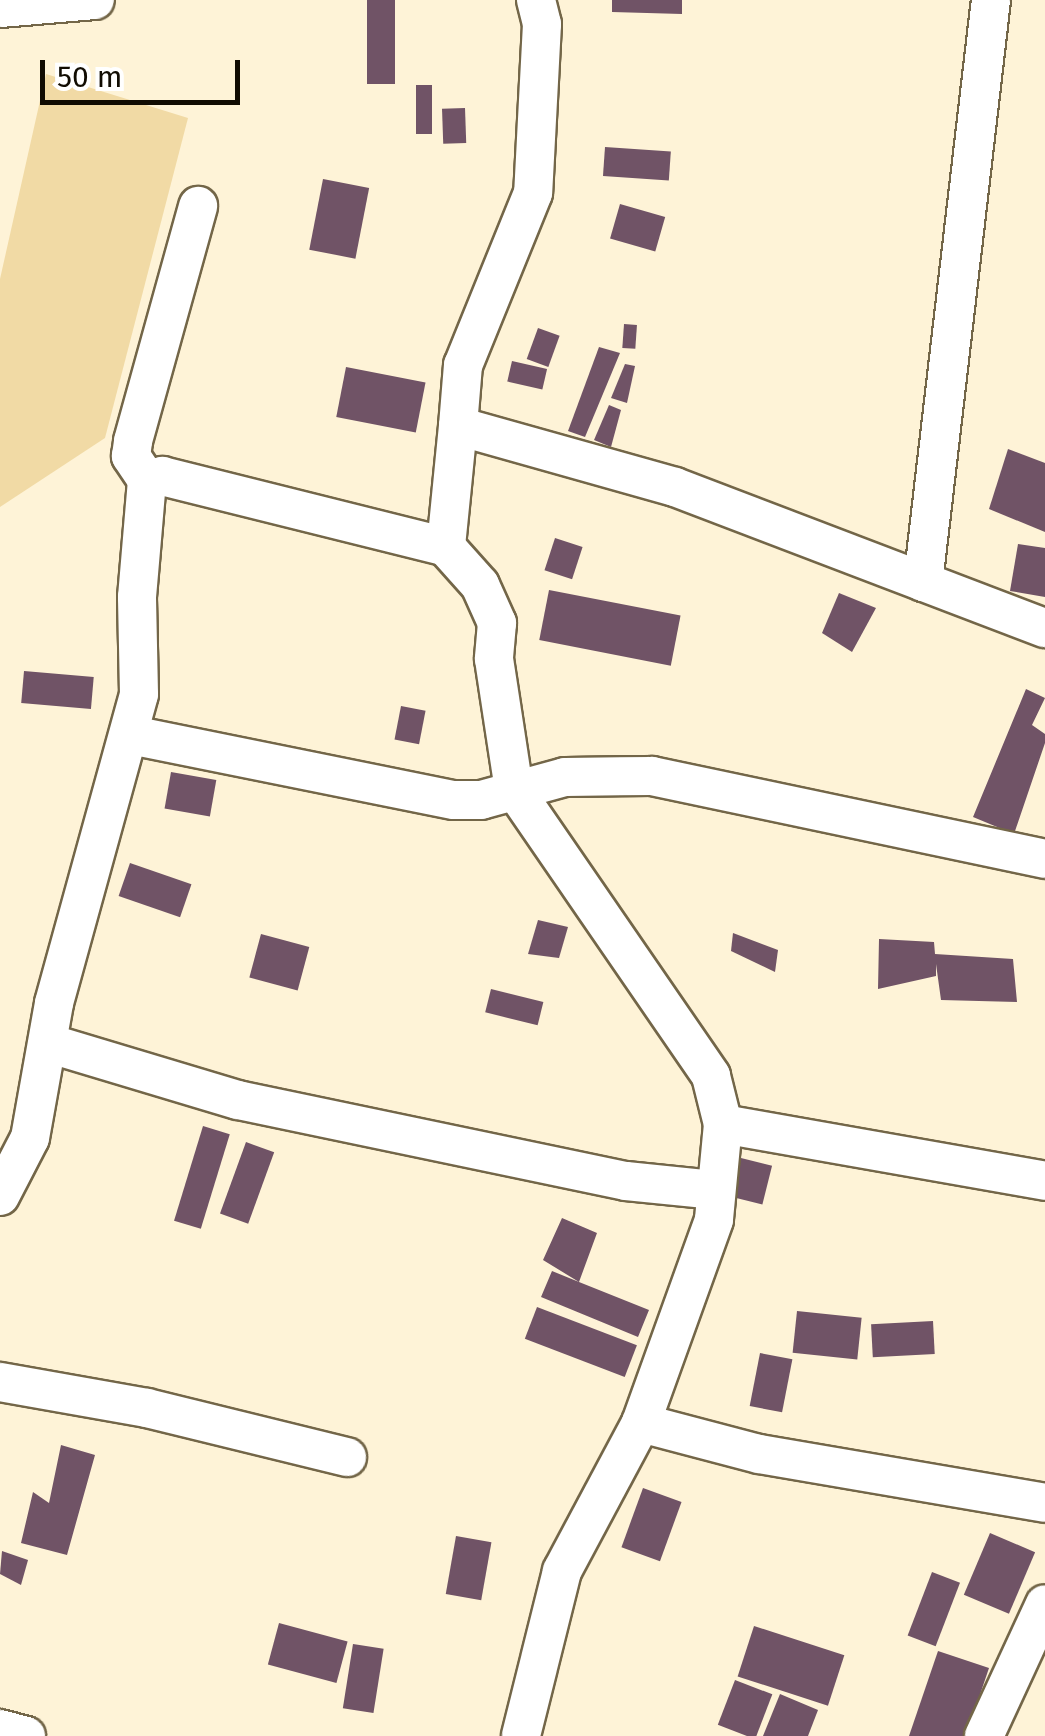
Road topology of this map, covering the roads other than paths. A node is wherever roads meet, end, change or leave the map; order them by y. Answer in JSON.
{"nodes":[{"id":1,"x":95,"y":0,"type":"edge"},
{"id":2,"x":536,"y":0,"type":"edge"},
{"id":3,"x":991,"y":0,"type":"edge"},
{"id":4,"x":0,"y":8,"type":"edge"},
{"id":5,"x":198,"y":206,"type":"dead end"},
{"id":6,"x":458,"y":426,"type":"junction"},
{"id":7,"x":147,"y":480,"type":"junction"},
{"id":8,"x":446,"y":547,"type":"junction"},
{"id":9,"x":924,"y":582,"type":"junction"},
{"id":10,"x":1045,"y":628,"type":"edge"},
{"id":11,"x":131,"y":735,"type":"junction"},
{"id":12,"x":514,"y":790,"type":"junction"},
{"id":13,"x":1045,"y":859,"type":"edge"},
{"id":14,"x":52,"y":1044,"type":"junction"},
{"id":15,"x":723,"y":1124,"type":"junction"},
{"id":16,"x":1045,"y":1181,"type":"edge"},
{"id":17,"x":714,"y":1190,"type":"junction"},
{"id":18,"x":0,"y":1196,"type":"edge"},
{"id":19,"x":0,"y":1382,"type":"edge"},
{"id":20,"x":641,"y":1423,"type":"junction"},
{"id":21,"x":348,"y":1458,"type":"dead end"},
{"id":22,"x":1045,"y":1503,"type":"edge"},
{"id":23,"x":1045,"y":1604,"type":"edge"},
{"id":24,"x":0,"y":1728,"type":"edge"},
{"id":25,"x":26,"y":1736,"type":"edge"},
{"id":26,"x":521,"y":1736,"type":"edge"},
{"id":27,"x":984,"y":1736,"type":"edge"}],
"edges":[{"from":1,"to":4,"type":"street"},
{"from":2,"to":6,"type":"street"},
{"from":3,"to":9,"type":"street"},
{"from":5,"to":7,"type":"street"},
{"from":6,"to":8,"type":"street"},
{"from":6,"to":9,"type":"street"},
{"from":7,"to":8,"type":"street"},
{"from":7,"to":11,"type":"street"},
{"from":8,"to":12,"type":"street"},
{"from":9,"to":10,"type":"street"},
{"from":11,"to":12,"type":"street"},
{"from":11,"to":14,"type":"street"},
{"from":12,"to":13,"type":"street"},
{"from":12,"to":15,"type":"street"},
{"from":14,"to":17,"type":"street"},
{"from":14,"to":18,"type":"street"},
{"from":15,"to":16,"type":"street"},
{"from":15,"to":17,"type":"street"},
{"from":17,"to":20,"type":"street"},
{"from":19,"to":21,"type":"street"},
{"from":20,"to":22,"type":"street"},
{"from":20,"to":26,"type":"street"},
{"from":23,"to":27,"type":"street"},
{"from":24,"to":25,"type":"street"}]}
